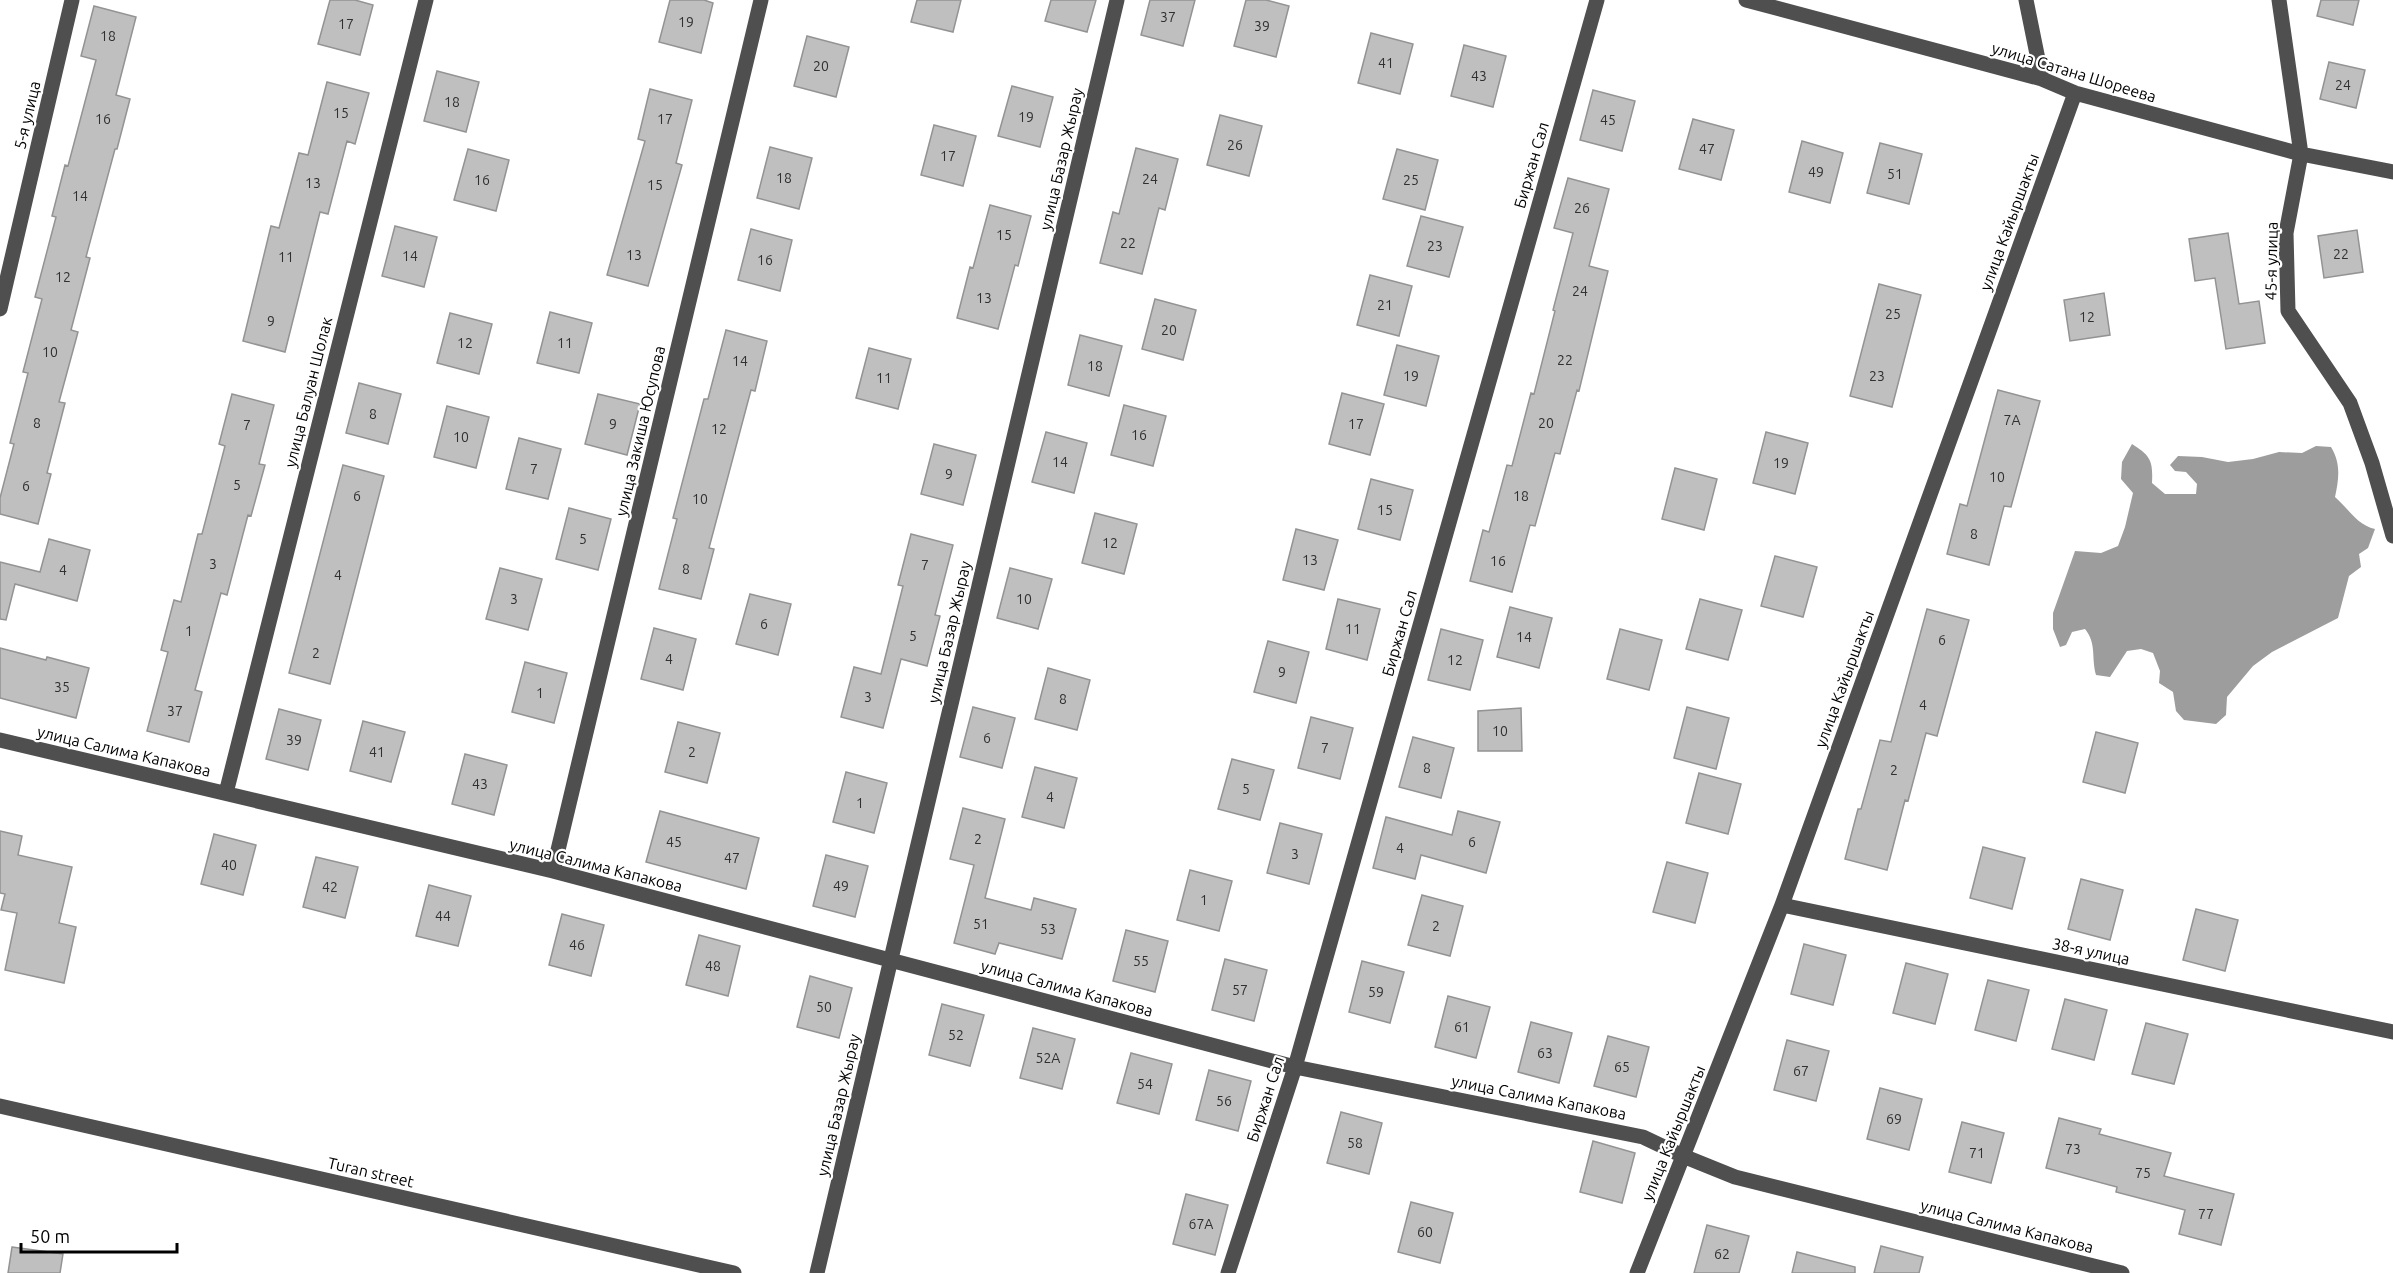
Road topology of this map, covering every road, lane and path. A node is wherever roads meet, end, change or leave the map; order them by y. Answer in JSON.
{"nodes":[{"id":1,"x":72,"y":0,"type":"edge"},
{"id":2,"x":426,"y":0,"type":"edge"},
{"id":3,"x":761,"y":0,"type":"edge"},
{"id":4,"x":1117,"y":0,"type":"edge"},
{"id":5,"x":1597,"y":0,"type":"edge"},
{"id":6,"x":1746,"y":0,"type":"edge"},
{"id":7,"x":2026,"y":0,"type":"edge"},
{"id":8,"x":2279,"y":0,"type":"edge"},
{"id":9,"x":2042,"y":79,"type":"junction"},
{"id":10,"x":2074,"y":93,"type":"junction"},
{"id":11,"x":2301,"y":154,"type":"junction"},
{"id":12,"x":2393,"y":172,"type":"edge"},
{"id":13,"x":0,"y":309,"type":"edge"},
{"id":14,"x":2393,"y":536,"type":"edge"},
{"id":15,"x":0,"y":740,"type":"edge"},
{"id":16,"x":226,"y":793,"type":"junction"},
{"id":17,"x":553,"y":871,"type":"junction"},
{"id":18,"x":1782,"y":905,"type":"junction"},
{"id":19,"x":891,"y":960,"type":"junction"},
{"id":20,"x":2393,"y":1032,"type":"edge"},
{"id":21,"x":1295,"y":1066,"type":"junction"},
{"id":22,"x":0,"y":1106,"type":"edge"},
{"id":23,"x":1683,"y":1156,"type":"junction"},
{"id":24,"x":734,"y":1273,"type":"edge"},
{"id":25,"x":817,"y":1273,"type":"edge"},
{"id":26,"x":1228,"y":1273,"type":"edge"},
{"id":27,"x":1637,"y":1273,"type":"edge"},
{"id":28,"x":2122,"y":1273,"type":"edge"}],
"edges":[{"from":1,"to":13,"type":"street","name":"5-я улица"},
{"from":2,"to":16,"type":"street","name":"улица Балуан Шолак"},
{"from":3,"to":17,"type":"street","name":"улица Закиша Юсупова"},
{"from":4,"to":19,"type":"street","name":"улица Базар Жырау"},
{"from":5,"to":21,"type":"street","name":"Биржан Сал"},
{"from":6,"to":9,"type":"street","name":"улица Сатана Шореева"},
{"from":7,"to":9,"type":"street"},
{"from":8,"to":11,"type":"street","name":"45-я улица"},
{"from":9,"to":10,"type":"street","name":"улица Сатана Шореева"},
{"from":10,"to":11,"type":"street","name":"улица Сатана Шореева"},
{"from":10,"to":18,"type":"street","name":"улица Кайыршакты"},
{"from":11,"to":12,"type":"street","name":"улица Сатана Шореева"},
{"from":11,"to":14,"type":"street","name":"45-я улица"},
{"from":15,"to":16,"type":"street","name":"улица Салима Капакова"},
{"from":16,"to":17,"type":"street","name":"улица Салима Капакова"},
{"from":17,"to":19,"type":"street","name":"улица Салима Капакова"},
{"from":18,"to":20,"type":"street","name":"38-я улица"},
{"from":18,"to":23,"type":"street","name":"улица Кайыршакты"},
{"from":19,"to":21,"type":"street","name":"улица Салима Капакова"},
{"from":19,"to":25,"type":"street","name":"улица Базар Жырау"},
{"from":21,"to":23,"type":"street","name":"улица Салима Капакова"},
{"from":21,"to":26,"type":"street","name":"Биржан Сал"},
{"from":22,"to":24,"type":"street","name":"Turan street"},
{"from":23,"to":27,"type":"street","name":"улица Кайыршакты"},
{"from":23,"to":28,"type":"street","name":"улица Салима Капакова"}]}
